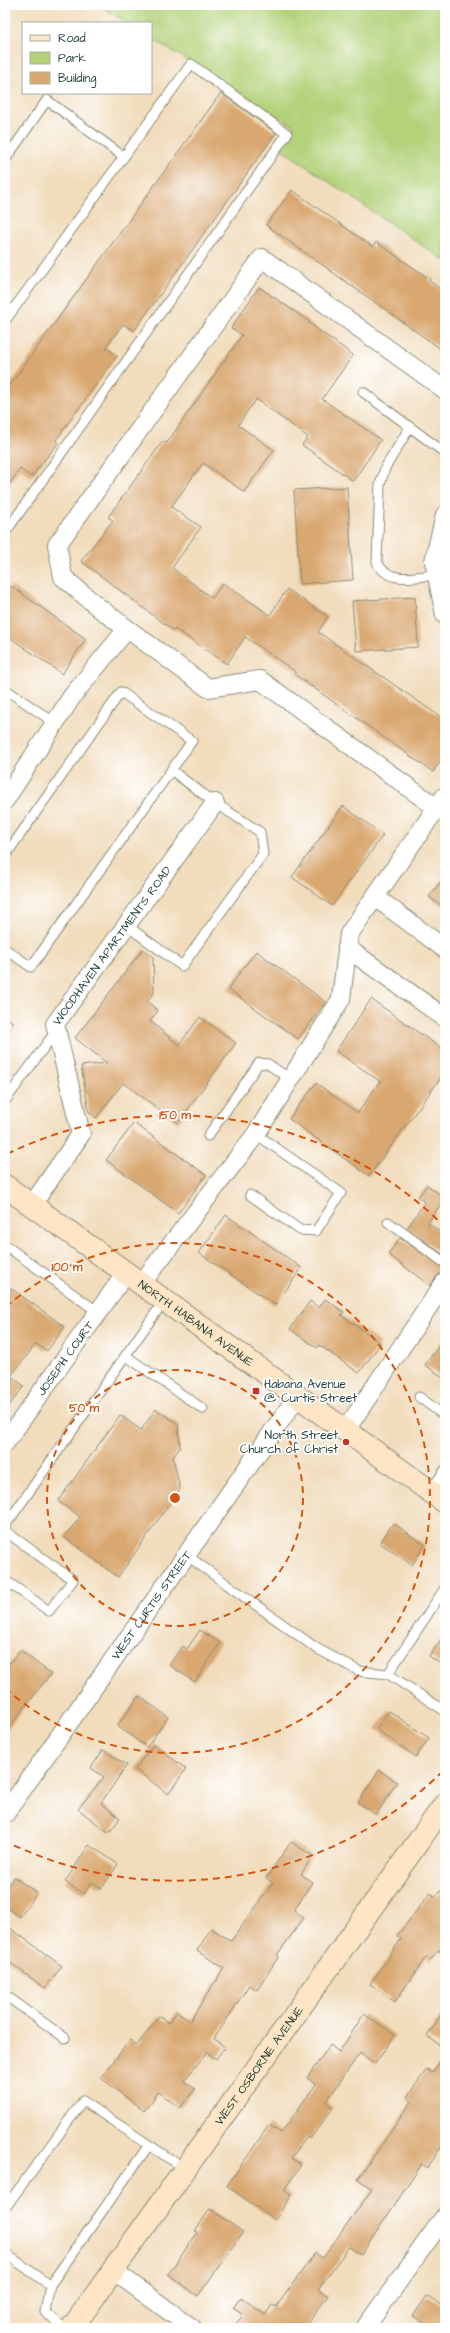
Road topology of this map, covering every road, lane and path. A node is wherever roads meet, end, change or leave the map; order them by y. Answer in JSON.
{"nodes":[{"id":1,"x":124,"y":157,"type":"junction"},
{"id":2,"x":5,"y":160,"type":"edge"},
{"id":3,"x":5,"y":321,"type":"edge"},
{"id":4,"x":445,"y":390,"type":"edge"},
{"id":5,"x":363,"y":392,"type":"dead end"},
{"id":6,"x":410,"y":427,"type":"junction"},
{"id":7,"x":445,"y":453,"type":"edge"},
{"id":8,"x":445,"y":515,"type":"edge"},
{"id":9,"x":5,"y":533,"type":"edge"},
{"id":10,"x":437,"y":575,"type":"junction"},
{"id":11,"x":445,"y":615,"type":"edge"},
{"id":12,"x":127,"y":629,"type":"junction"},
{"id":13,"x":5,"y":689,"type":"edge"},
{"id":14,"x":55,"y":724,"type":"junction"},
{"id":15,"x":171,"y":770,"type":"junction"},
{"id":16,"x":5,"y":800,"type":"edge"},
{"id":17,"x":441,"y":802,"type":"edge"},
{"id":18,"x":215,"y":803,"type":"junction"},
{"id":19,"x":5,"y":856,"type":"edge"},
{"id":20,"x":375,"y":897,"type":"junction"},
{"id":21,"x":126,"y":925,"type":"junction"},
{"id":22,"x":347,"y":948,"type":"junction"},
{"id":23,"x":5,"y":949,"type":"edge"},
{"id":24,"x":445,"y":949,"type":"edge"},
{"id":25,"x":445,"y":1018,"type":"edge"},
{"id":26,"x":56,"y":1031,"type":"junction"},
{"id":27,"x":290,"y":1079,"type":"junction"},
{"id":28,"x":5,"y":1102,"type":"edge"},
{"id":29,"x":256,"y":1134,"type":"junction"},
{"id":30,"x":208,"y":1136,"type":"dead end"},
{"id":31,"x":5,"y":1186,"type":"edge"},
{"id":32,"x":250,"y":1195,"type":"dead end"},
{"id":33,"x":32,"y":1205,"type":"junction"},
{"id":34,"x":388,"y":1222,"type":"dead end"},
{"id":35,"x":5,"y":1245,"type":"edge"},
{"id":36,"x":445,"y":1264,"type":"edge"},
{"id":37,"x":134,"y":1278,"type":"junction"},
{"id":38,"x":445,"y":1282,"type":"edge"},
{"id":39,"x":164,"y":1301,"type":"junction"},
{"id":40,"x":98,"y":1312,"type":"junction"},
{"id":41,"x":126,"y":1356,"type":"junction"},
{"id":42,"x":298,"y":1397,"type":"junction"},
{"id":43,"x":419,"y":1397,"type":"dead end"},
{"id":44,"x":203,"y":1409,"type":"dead end"},
{"id":45,"x":445,"y":1416,"type":"edge"},
{"id":46,"x":344,"y":1431,"type":"junction"},
{"id":47,"x":5,"y":1443,"type":"edge"},
{"id":48,"x":445,"y":1470,"type":"edge"},
{"id":49,"x":441,"y":1498,"type":"edge"},
{"id":50,"x":5,"y":1526,"type":"edge"},
{"id":51,"x":5,"y":1531,"type":"edge"},
{"id":52,"x":186,"y":1555,"type":"junction"},
{"id":53,"x":5,"y":1580,"type":"edge"},
{"id":54,"x":445,"y":1588,"type":"edge"},
{"id":55,"x":388,"y":1674,"type":"junction"},
{"id":56,"x":445,"y":1711,"type":"edge"},
{"id":57,"x":445,"y":1804,"type":"edge"},
{"id":58,"x":5,"y":1814,"type":"edge"},
{"id":59,"x":5,"y":1995,"type":"edge"},
{"id":60,"x":65,"y":2038,"type":"dead end"},
{"id":61,"x":149,"y":2145,"type":"junction"},
{"id":62,"x":186,"y":2169,"type":"junction"},
{"id":63,"x":5,"y":2208,"type":"edge"},
{"id":64,"x":445,"y":2216,"type":"edge"},
{"id":65,"x":5,"y":2253,"type":"edge"},
{"id":66,"x":114,"y":2271,"type":"junction"},
{"id":67,"x":50,"y":2285,"type":"junction"},
{"id":68,"x":64,"y":2328,"type":"edge"},
{"id":69,"x":72,"y":2328,"type":"edge"},
{"id":70,"x":192,"y":2328,"type":"edge"},
{"id":71,"x":365,"y":2328,"type":"edge"}],
"edges":[{"from":1,"to":2,"type":"lane"},
{"from":1,"to":3,"type":"lane"},
{"from":1,"to":9,"type":"lane"},
{"from":4,"to":12,"type":"street"},
{"from":5,"to":6,"type":"lane"},
{"from":6,"to":7,"type":"lane"},
{"from":6,"to":10,"type":"lane"},
{"from":8,"to":10,"type":"street"},
{"from":10,"to":11,"type":"street"},
{"from":12,"to":14,"type":"street"},
{"from":12,"to":17,"type":"street"},
{"from":13,"to":14,"type":"lane"},
{"from":14,"to":16,"type":"street"},
{"from":15,"to":18,"type":"lane"},
{"from":15,"to":19,"type":"lane"},
{"from":15,"to":23,"type":"lane"},
{"from":17,"to":20,"type":"street","name":"JOSEPH COURT"},
{"from":18,"to":21,"type":"street","name":"WOODHAVEN APARTMENTS ROAD"},
{"from":18,"to":21,"type":"lane"},
{"from":20,"to":22,"type":"street","name":"JOSEPH COURT"},
{"from":20,"to":24,"type":"street"},
{"from":21,"to":26,"type":"street","name":"WOODHAVEN APARTMENTS ROAD"},
{"from":22,"to":25,"type":"street"},
{"from":22,"to":27,"type":"street","name":"JOSEPH COURT"},
{"from":26,"to":28,"type":"lane"},
{"from":26,"to":33,"type":"street","name":"WOODHAVEN APARTMENTS ROAD"},
{"from":27,"to":29,"type":"street","name":"JOSEPH COURT"},
{"from":27,"to":30,"type":"lane"},
{"from":29,"to":32,"type":"lane"},
{"from":29,"to":37,"type":"street","name":"JOSEPH COURT"},
{"from":31,"to":33,"type":"street","name":"NORTH HABANA AVENUE"},
{"from":33,"to":37,"type":"street","name":"NORTH HABANA AVENUE"},
{"from":34,"to":36,"type":"lane"},
{"from":35,"to":40,"type":"lane"},
{"from":37,"to":39,"type":"street","name":"NORTH HABANA AVENUE"},
{"from":37,"to":40,"type":"street","name":"JOSEPH COURT"},
{"from":38,"to":46,"type":"street"},
{"from":39,"to":41,"type":"lane"},
{"from":39,"to":42,"type":"street","name":"NORTH HABANA AVENUE"},
{"from":40,"to":47,"type":"street","name":"JOSEPH COURT"},
{"from":41,"to":44,"type":"lane"},
{"from":41,"to":50,"type":"lane"},
{"from":42,"to":46,"type":"street","name":"NORTH HABANA AVENUE"},
{"from":42,"to":52,"type":"street","name":"WEST CURTIS STREET"},
{"from":43,"to":45,"type":"lane"},
{"from":46,"to":49,"type":"street","name":"NORTH HABANA AVENUE"},
{"from":48,"to":49,"type":"lane"},
{"from":51,"to":53,"type":"lane"},
{"from":52,"to":55,"type":"lane"},
{"from":52,"to":58,"type":"street","name":"WEST CURTIS STREET"},
{"from":54,"to":55,"type":"lane"},
{"from":55,"to":56,"type":"lane"},
{"from":57,"to":62,"type":"street","name":"WEST OSBORNE AVENUE"},
{"from":59,"to":60,"type":"lane"},
{"from":61,"to":62,"type":"lane"},
{"from":61,"to":63,"type":"lane"},
{"from":61,"to":67,"type":"lane"},
{"from":62,"to":66,"type":"street","name":"WEST OSBORNE AVENUE"},
{"from":64,"to":71,"type":"street"},
{"from":65,"to":67,"type":"lane"},
{"from":66,"to":69,"type":"street","name":"WEST OSBORNE AVENUE"},
{"from":66,"to":70,"type":"street"},
{"from":67,"to":68,"type":"lane"}]}
